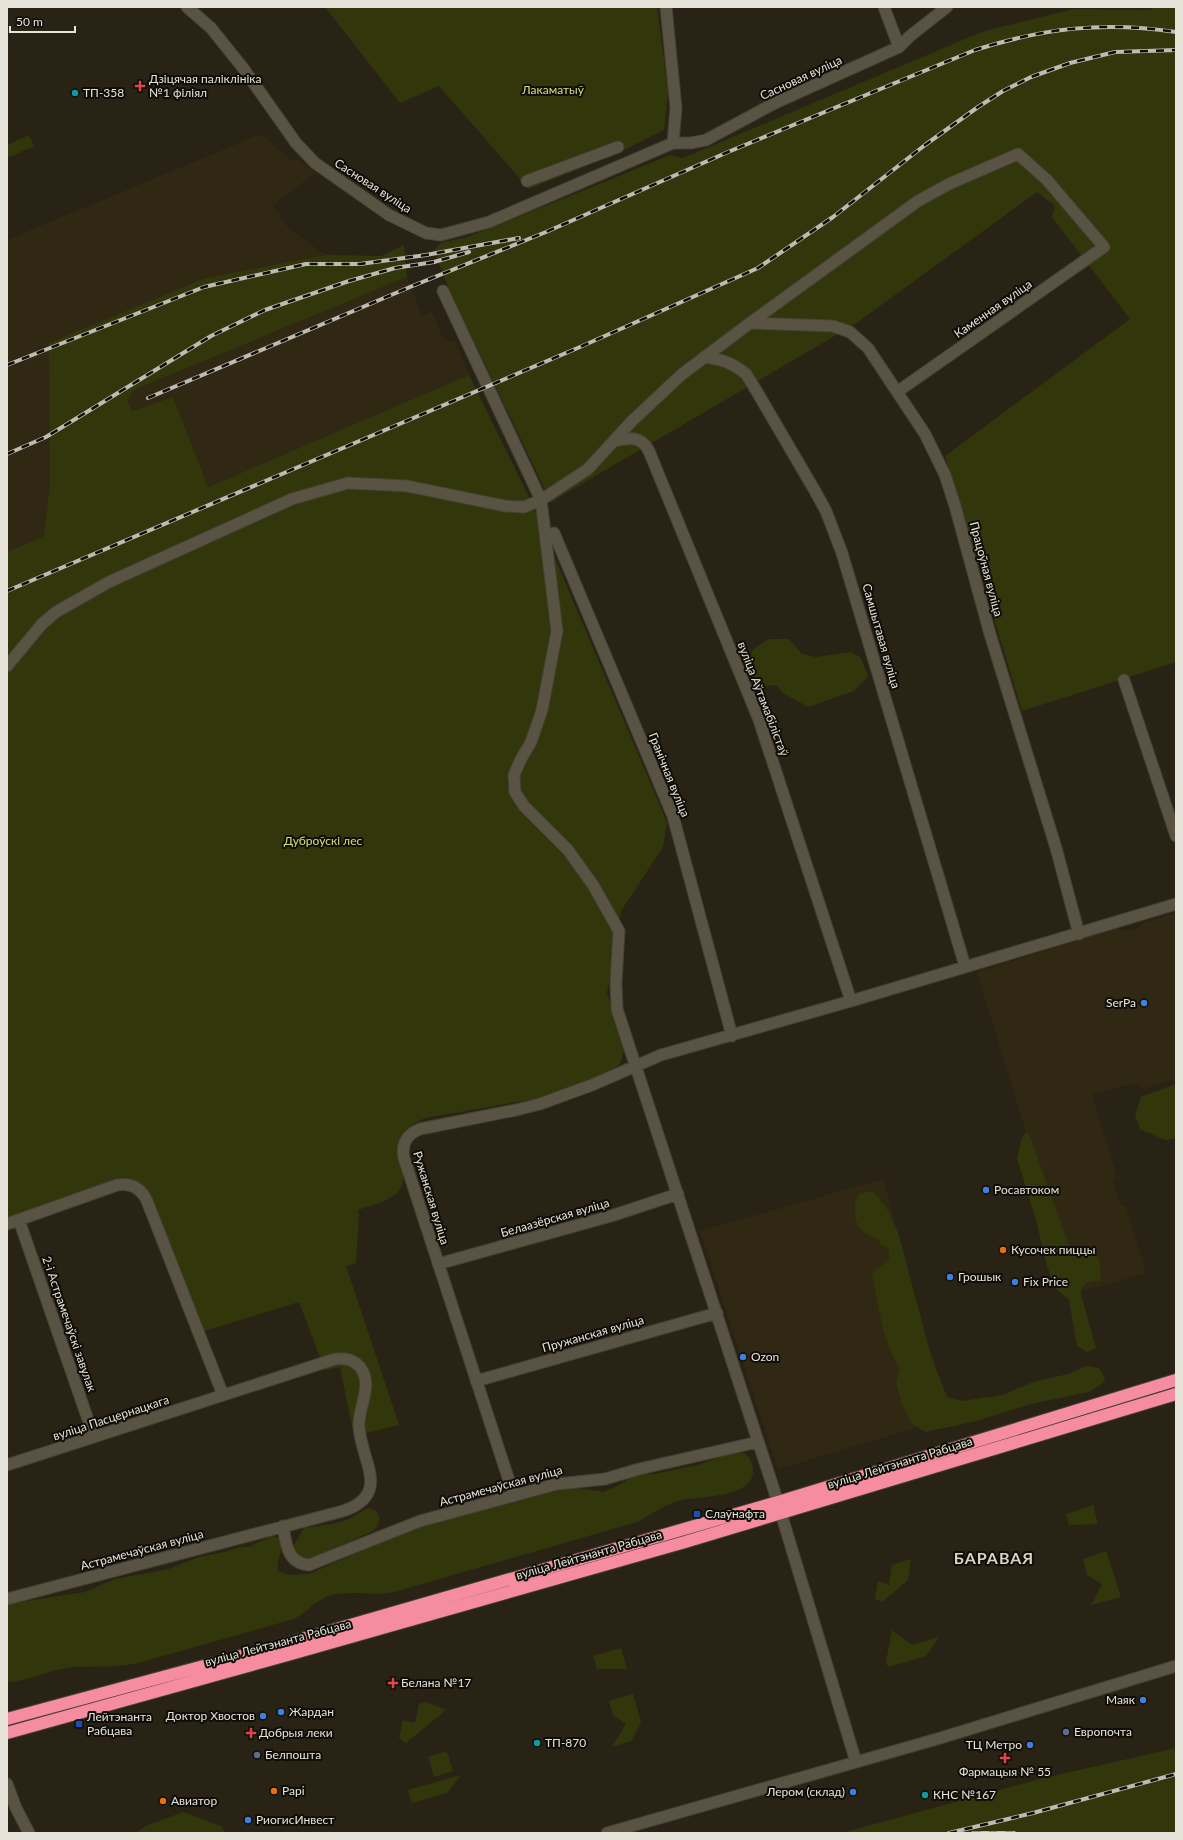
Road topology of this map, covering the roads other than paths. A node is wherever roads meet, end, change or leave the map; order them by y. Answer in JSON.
{"nodes":[{"id":1,"x":187,"y":7,"type":"edge"},
{"id":2,"x":666,"y":7,"type":"edge"},
{"id":3,"x":884,"y":7,"type":"edge"},
{"id":4,"x":947,"y":7,"type":"edge"},
{"id":5,"x":899,"y":47,"type":"junction"},
{"id":6,"x":673,"y":143,"type":"junction"},
{"id":7,"x":618,"y":147,"type":"dead end"},
{"id":8,"x":527,"y":181,"type":"dead end"},
{"id":9,"x":443,"y":291,"type":"dead end"},
{"id":10,"x":750,"y":323,"type":"junction"},
{"id":11,"x":704,"y":357,"type":"junction"},
{"id":12,"x":897,"y":392,"type":"junction"},
{"id":13,"x":614,"y":441,"type":"junction"},
{"id":14,"x":541,"y":500,"type":"junction"},
{"id":15,"x":554,"y":533,"type":"dead end"},
{"id":16,"x":7,"y":666,"type":"edge"},
{"id":17,"x":1124,"y":680,"type":"dead end"},
{"id":18,"x":1176,"y":836,"type":"edge"},
{"id":19,"x":1176,"y":904,"type":"edge"},
{"id":20,"x":1079,"y":934,"type":"junction"},
{"id":21,"x":965,"y":966,"type":"junction"},
{"id":22,"x":851,"y":1001,"type":"junction"},
{"id":23,"x":732,"y":1036,"type":"junction"},
{"id":24,"x":635,"y":1065,"type":"junction"},
{"id":25,"x":678,"y":1194,"type":"junction"},
{"id":26,"x":19,"y":1220,"type":"junction"},
{"id":27,"x":7,"y":1224,"type":"edge"},
{"id":28,"x":438,"y":1264,"type":"junction"},
{"id":29,"x":717,"y":1313,"type":"junction"},
{"id":30,"x":1176,"y":1380,"type":"edge"},
{"id":31,"x":476,"y":1381,"type":"junction"},
{"id":32,"x":1176,"y":1394,"type":"edge"},
{"id":33,"x":224,"y":1395,"type":"junction"},
{"id":34,"x":1097,"y":1406,"type":"junction"},
{"id":35,"x":1101,"y":1417,"type":"junction"},
{"id":36,"x":94,"y":1437,"type":"junction"},
{"id":37,"x":758,"y":1442,"type":"junction"},
{"id":38,"x":7,"y":1465,"type":"edge"},
{"id":39,"x":370,"y":1471,"type":"joint"},
{"id":40,"x":514,"y":1496,"type":"junction"},
{"id":41,"x":779,"y":1508,"type":"junction"},
{"id":42,"x":283,"y":1526,"type":"junction"},
{"id":43,"x":7,"y":1599,"type":"edge"},
{"id":44,"x":1176,"y":1666,"type":"edge"},
{"id":45,"x":7,"y":1719,"type":"edge"},
{"id":46,"x":7,"y":1733,"type":"edge"},
{"id":47,"x":856,"y":1762,"type":"junction"},
{"id":48,"x":7,"y":1784,"type":"edge"},
{"id":49,"x":29,"y":1833,"type":"edge"},
{"id":50,"x":607,"y":1833,"type":"edge"}],
"edges":[{"from":1,"to":6,"type":"street","name":"Сасновая вуліца"},
{"from":2,"to":6,"type":"street"},
{"from":3,"to":5,"type":"street"},
{"from":4,"to":5,"type":"street","name":"Сасновая вуліца"},
{"from":5,"to":6,"type":"street","name":"Сасновая вуліца"},
{"from":7,"to":8,"type":"street"},
{"from":9,"to":14,"type":"street"},
{"from":10,"to":11,"type":"street"},
{"from":10,"to":12,"type":"street","name":"Працоўная вуліца"},
{"from":10,"to":12,"type":"street","name":"Каменная вуліца"},
{"from":11,"to":13,"type":"street"},
{"from":11,"to":21,"type":"street","name":"Самшытавая вуліца"},
{"from":12,"to":20,"type":"street","name":"Працоўная вуліца"},
{"from":13,"to":14,"type":"street"},
{"from":13,"to":22,"type":"street","name":"вуліца Аўтамабілістаў"},
{"from":14,"to":16,"type":"street"},
{"from":14,"to":24,"type":"street"},
{"from":15,"to":23,"type":"street","name":"Гранічная вуліца"},
{"from":17,"to":18,"type":"street"},
{"from":19,"to":20,"type":"street"},
{"from":20,"to":21,"type":"street"},
{"from":21,"to":22,"type":"street"},
{"from":22,"to":23,"type":"street"},
{"from":23,"to":24,"type":"street"},
{"from":24,"to":25,"type":"street"},
{"from":24,"to":28,"type":"street","name":"Ружанская вуліца"},
{"from":25,"to":28,"type":"street","name":"Белаазёрская вуліца"},
{"from":25,"to":29,"type":"street"},
{"from":26,"to":27,"type":"street"},
{"from":26,"to":33,"type":"street"},
{"from":26,"to":36,"type":"street","name":"2-і Астрамечаўскі завулак"},
{"from":28,"to":31,"type":"street","name":"Ружанская вуліца"},
{"from":29,"to":31,"type":"street","name":"Пружанская вуліца"},
{"from":29,"to":37,"type":"street"},
{"from":30,"to":34,"type":"highway","name":"вуліца Лейтэнанта Рабцава"},
{"from":31,"to":40,"type":"street","name":"Ружанская вуліца"},
{"from":32,"to":35,"type":"highway","name":"вуліца Лейтэнанта Рабцава"},
{"from":33,"to":36,"type":"street","name":"вуліца Пасцернацкага"},
{"from":33,"to":39,"type":"street","name":"вуліца Пасцернацкага"},
{"from":34,"to":35,"type":"street"},
{"from":34,"to":41,"type":"highway","name":"вуліца Лейтэнанта Рабцава"},
{"from":35,"to":41,"type":"highway","name":"вуліца Лейтэнанта Рабцава"},
{"from":36,"to":38,"type":"street","name":"вуліца Пасцернацкага"},
{"from":37,"to":40,"type":"street","name":"Астрамечаўская вуліца"},
{"from":37,"to":41,"type":"street"},
{"from":39,"to":42,"type":"street","name":"Астрамечаўская вуліца"},
{"from":40,"to":42,"type":"street","name":"Астрамечаўская вуліца"},
{"from":41,"to":45,"type":"highway","name":"вуліца Лейтэнанта Рабцава"},
{"from":41,"to":46,"type":"highway","name":"вуліца Лейтэнанта Рабцава"},
{"from":41,"to":47,"type":"street"},
{"from":42,"to":43,"type":"street","name":"Астрамечаўская вуліца"},
{"from":44,"to":47,"type":"street"},
{"from":47,"to":50,"type":"street"},
{"from":48,"to":49,"type":"street"}]}
